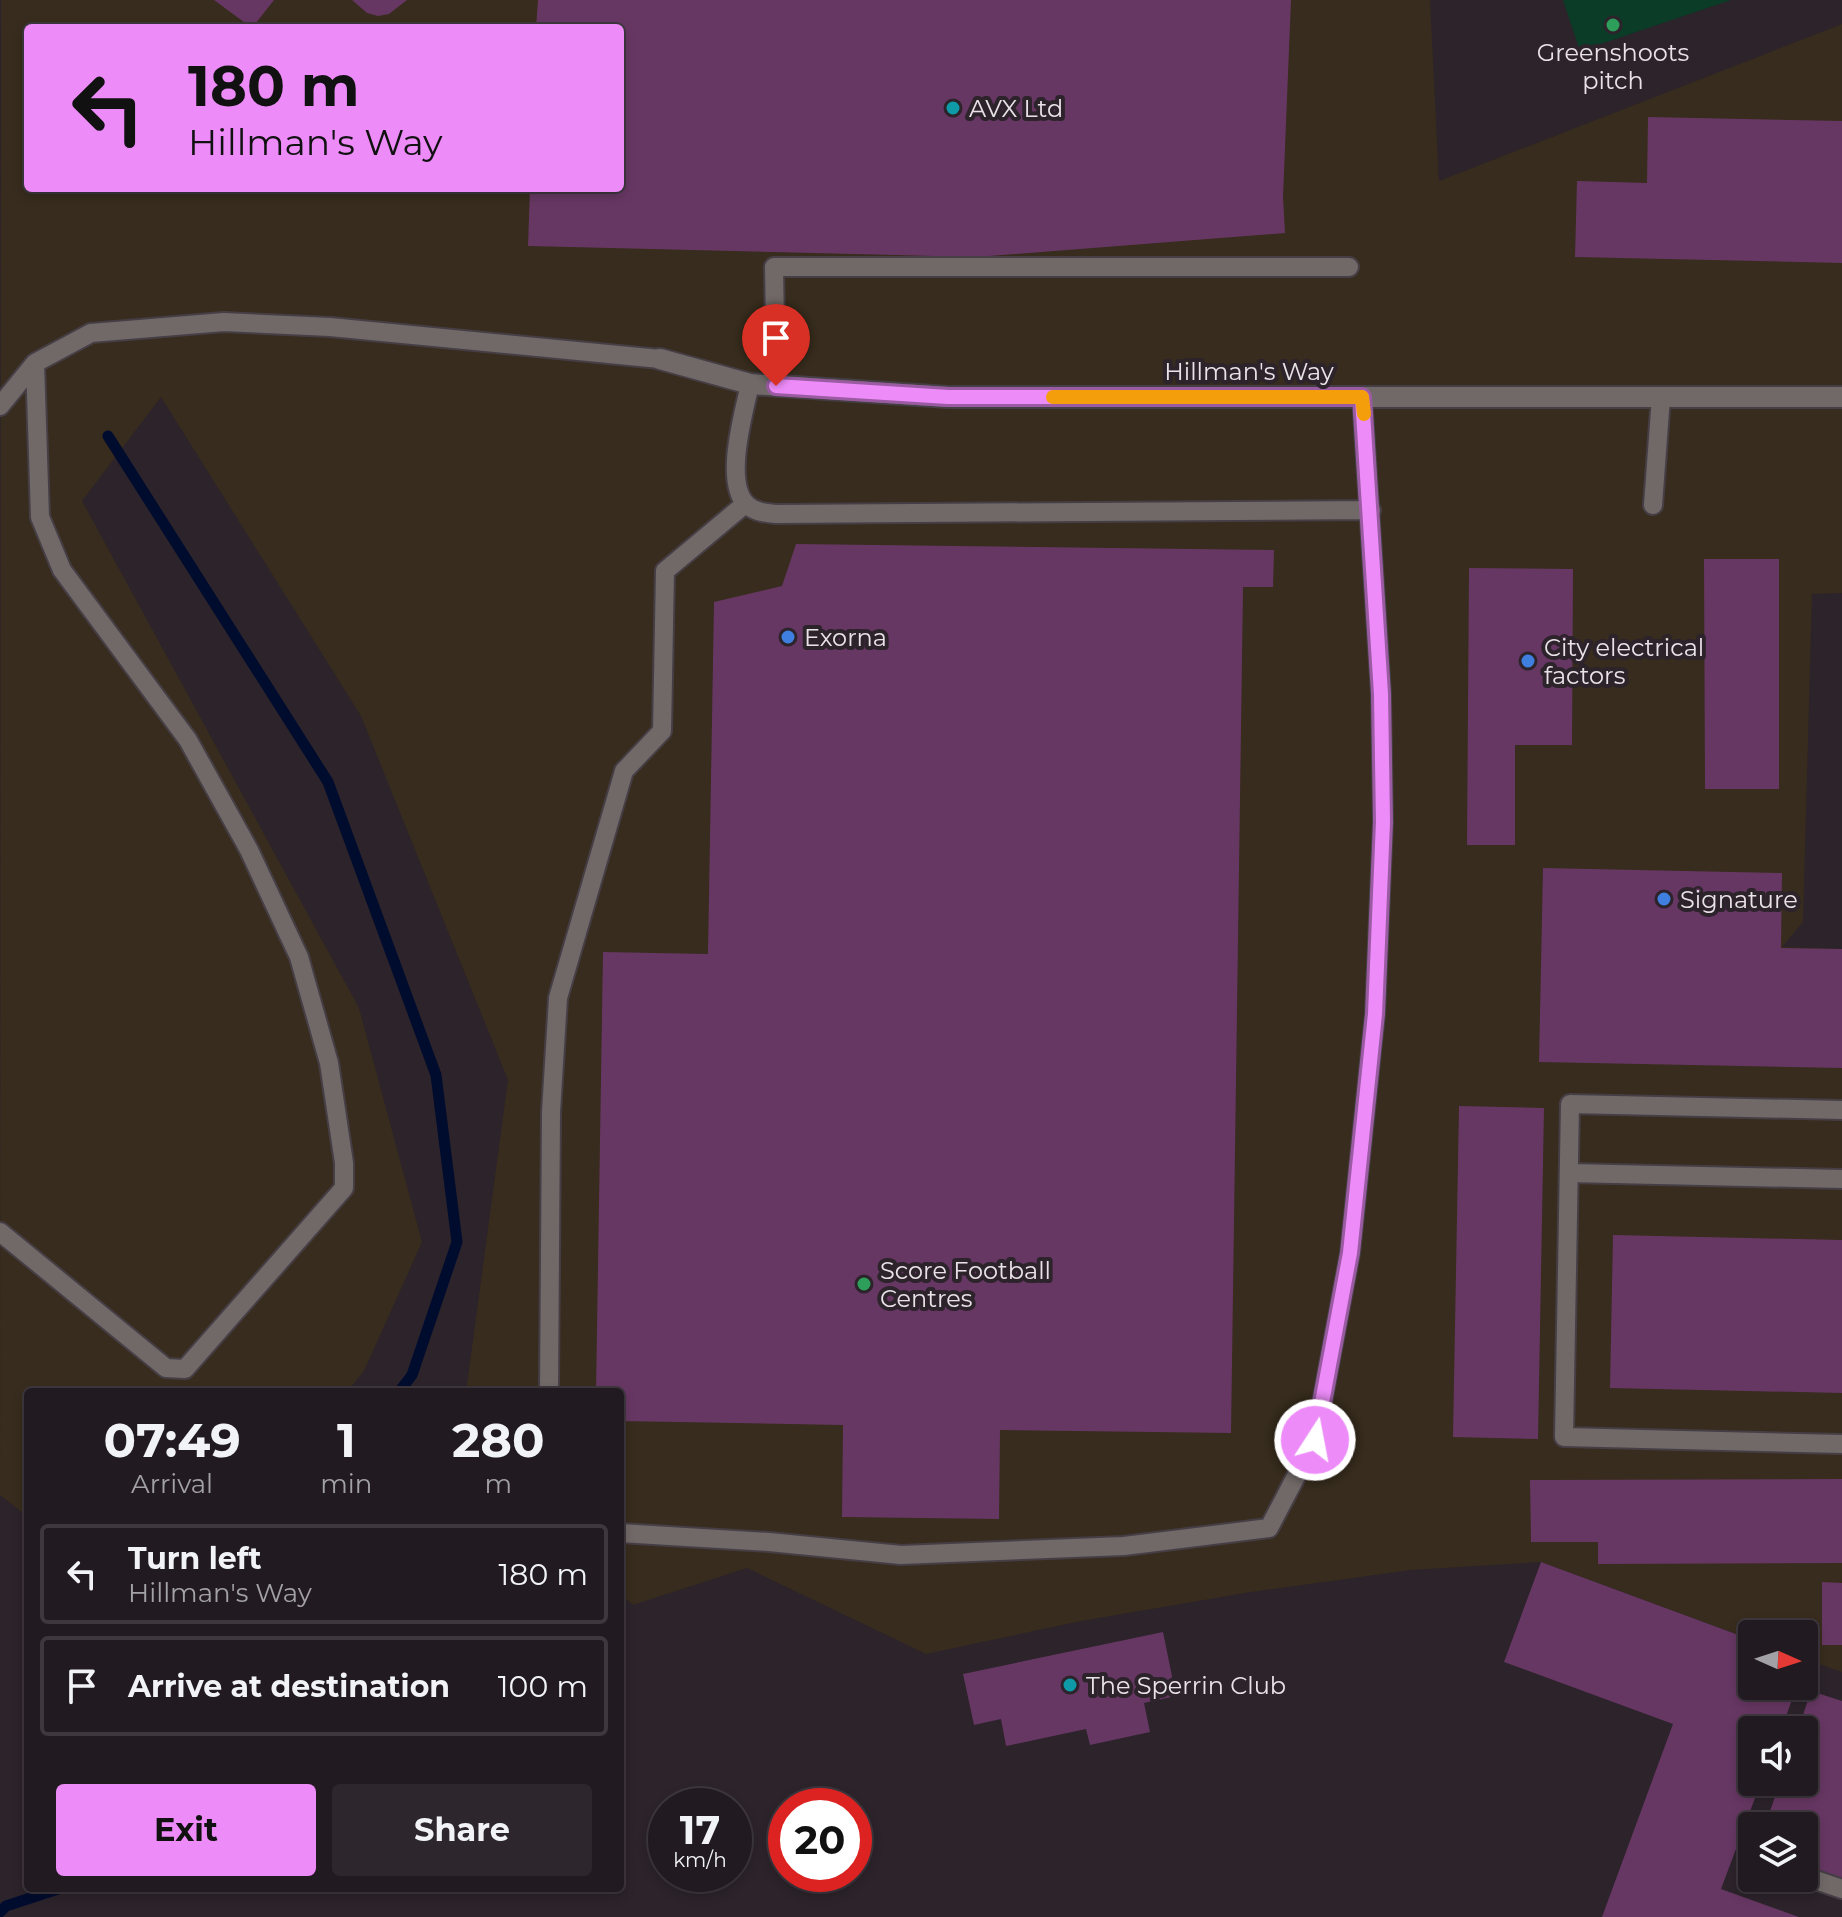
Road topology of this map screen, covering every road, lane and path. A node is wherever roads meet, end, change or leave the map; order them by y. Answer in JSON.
{"nodes":[{"id":1,"x":1349,"y":267,"type":"dead end"},
{"id":2,"x":660,"y":359,"type":"joint"},
{"id":3,"x":35,"y":363,"type":"junction"},
{"id":4,"x":750,"y":384,"type":"junction"},
{"id":5,"x":776,"y":386,"type":"junction"},
{"id":6,"x":1362,"y":397,"type":"junction"},
{"id":7,"x":1661,"y":397,"type":"junction"},
{"id":8,"x":1842,"y":397,"type":"edge"},
{"id":9,"x":0,"y":406,"type":"edge"},
{"id":10,"x":745,"y":504,"type":"junction"},
{"id":11,"x":1653,"y":505,"type":"dead end"},
{"id":12,"x":1371,"y":510,"type":"junction"},
{"id":13,"x":1842,"y":1110,"type":"edge"},
{"id":14,"x":1569,"y":1173,"type":"junction"},
{"id":15,"x":1842,"y":1179,"type":"edge"},
{"id":16,"x":0,"y":1232,"type":"edge"},
{"id":17,"x":549,"y":1388,"type":"edge"},
{"id":18,"x":1842,"y":1444,"type":"edge"},
{"id":19,"x":624,"y":1533,"type":"edge"},
{"id":20,"x":1818,"y":1881,"type":"edge"},
{"id":21,"x":1842,"y":1889,"type":"edge"}],
"edges":[{"from":1,"to":5,"type":"lane"},
{"from":2,"to":3,"type":"lane"},
{"from":2,"to":4,"type":"street","name":"Hillman's Way"},
{"from":3,"to":9,"type":"lane"},
{"from":3,"to":16,"type":"lane"},
{"from":4,"to":5,"type":"street","name":"Hillman's Way"},
{"from":4,"to":10,"type":"lane"},
{"from":5,"to":6,"type":"street","name":"Hillman's Way"},
{"from":6,"to":7,"type":"street","name":"Hillman's Way"},
{"from":6,"to":12,"type":"lane"},
{"from":7,"to":8,"type":"street","name":"Hillman's Way"},
{"from":7,"to":11,"type":"lane"},
{"from":10,"to":12,"type":"lane"},
{"from":10,"to":17,"type":"lane"},
{"from":12,"to":19,"type":"lane"},
{"from":13,"to":14,"type":"lane"},
{"from":14,"to":15,"type":"lane"},
{"from":14,"to":18,"type":"lane"},
{"from":20,"to":21,"type":"lane"}]}
